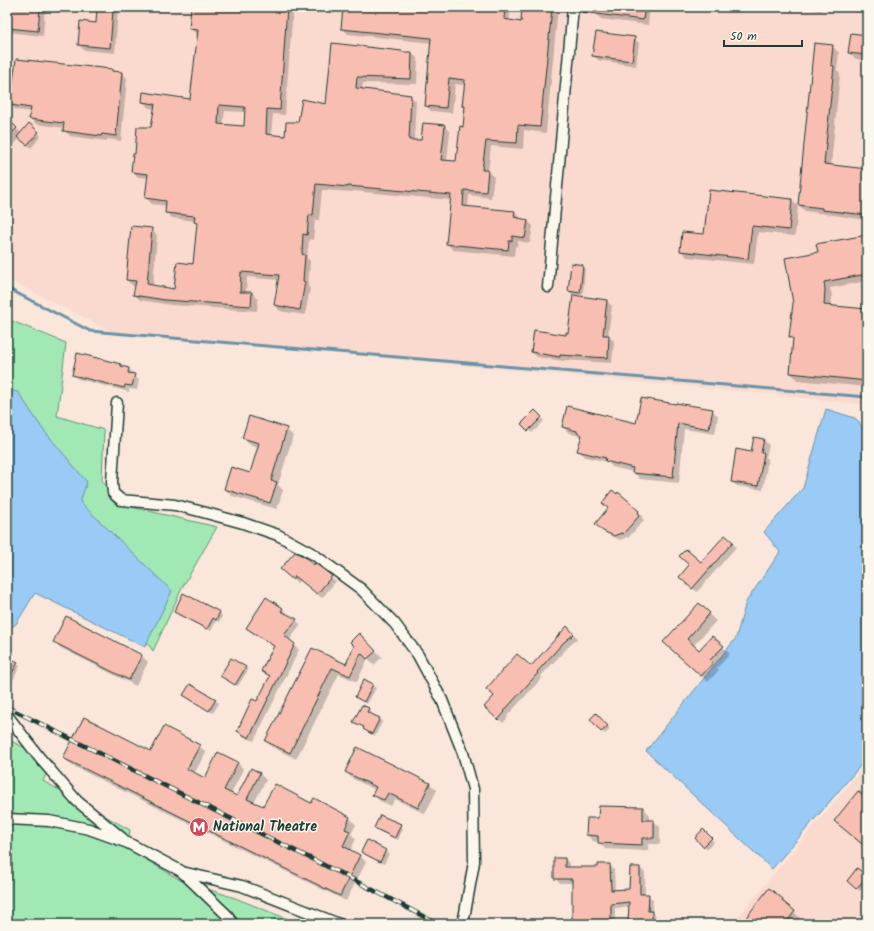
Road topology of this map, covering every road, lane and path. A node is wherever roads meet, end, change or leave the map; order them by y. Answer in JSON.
{"nodes":[{"id":1,"x":573,"y":7,"type":"edge"},
{"id":2,"x":548,"y":287,"type":"dead end"},
{"id":3,"x":117,"y":403,"type":"dead end"},
{"id":4,"x":7,"y":715,"type":"edge"},
{"id":5,"x":7,"y":818,"type":"edge"},
{"id":6,"x":128,"y":843,"type":"junction"},
{"id":7,"x":181,"y":871,"type":"junction"},
{"id":8,"x":233,"y":924,"type":"edge"},
{"id":9,"x":339,"y":924,"type":"edge"},
{"id":10,"x":463,"y":924,"type":"edge"}],
"edges":[{"from":1,"to":2,"type":"street"},
{"from":3,"to":10,"type":"street"},
{"from":4,"to":6,"type":"street"},
{"from":5,"to":6,"type":"street"},
{"from":6,"to":7,"type":"street"},
{"from":7,"to":8,"type":"street"},
{"from":7,"to":9,"type":"street"}]}
